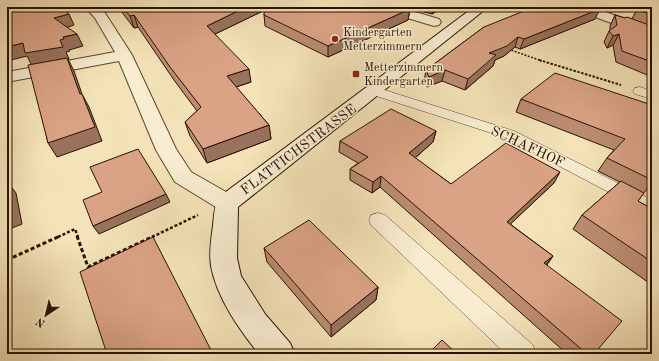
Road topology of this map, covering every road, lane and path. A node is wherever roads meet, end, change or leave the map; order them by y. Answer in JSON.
{"nodes":[{"id":1,"x":91,"y":7,"type":"edge"},
{"id":2,"x":385,"y":7,"type":"edge"},
{"id":3,"x":482,"y":7,"type":"edge"},
{"id":4,"x":580,"y":7,"type":"edge"},
{"id":5,"x":434,"y":22,"type":"dead end"},
{"id":6,"x":652,"y":34,"type":"edge"},
{"id":7,"x":504,"y":48,"type":"edge"},
{"id":8,"x":124,"y":55,"type":"junction"},
{"id":9,"x":7,"y":77,"type":"edge"},
{"id":10,"x":613,"y":82,"type":"dead end"},
{"id":11,"x":375,"y":91,"type":"junction"},
{"id":12,"x":228,"y":203,"type":"junction"},
{"id":13,"x":652,"y":208,"type":"edge"},
{"id":14,"x":189,"y":218,"type":"dead end"},
{"id":15,"x":378,"y":220,"type":"dead end"},
{"id":16,"x":7,"y":260,"type":"edge"},
{"id":17,"x":652,"y":347,"type":"edge"},
{"id":18,"x":279,"y":354,"type":"edge"},
{"id":19,"x":524,"y":354,"type":"edge"},
{"id":20,"x":648,"y":354,"type":"edge"}],
"edges":[{"from":1,"to":8,"type":"street"},
{"from":2,"to":5,"type":"street"},
{"from":3,"to":11,"type":"street","name":"FLATTICHSTRASSE"},
{"from":4,"to":6,"type":"street"},
{"from":7,"to":10,"type":"path"},
{"from":8,"to":9,"type":"street"},
{"from":8,"to":12,"type":"street"},
{"from":11,"to":12,"type":"street","name":"FLATTICHSTRASSE"},
{"from":11,"to":13,"type":"lane","name":"SCHAFHOF"},
{"from":12,"to":18,"type":"street"},
{"from":14,"to":16,"type":"path"},
{"from":15,"to":19,"type":"lane"},
{"from":17,"to":20,"type":"path"}]}
